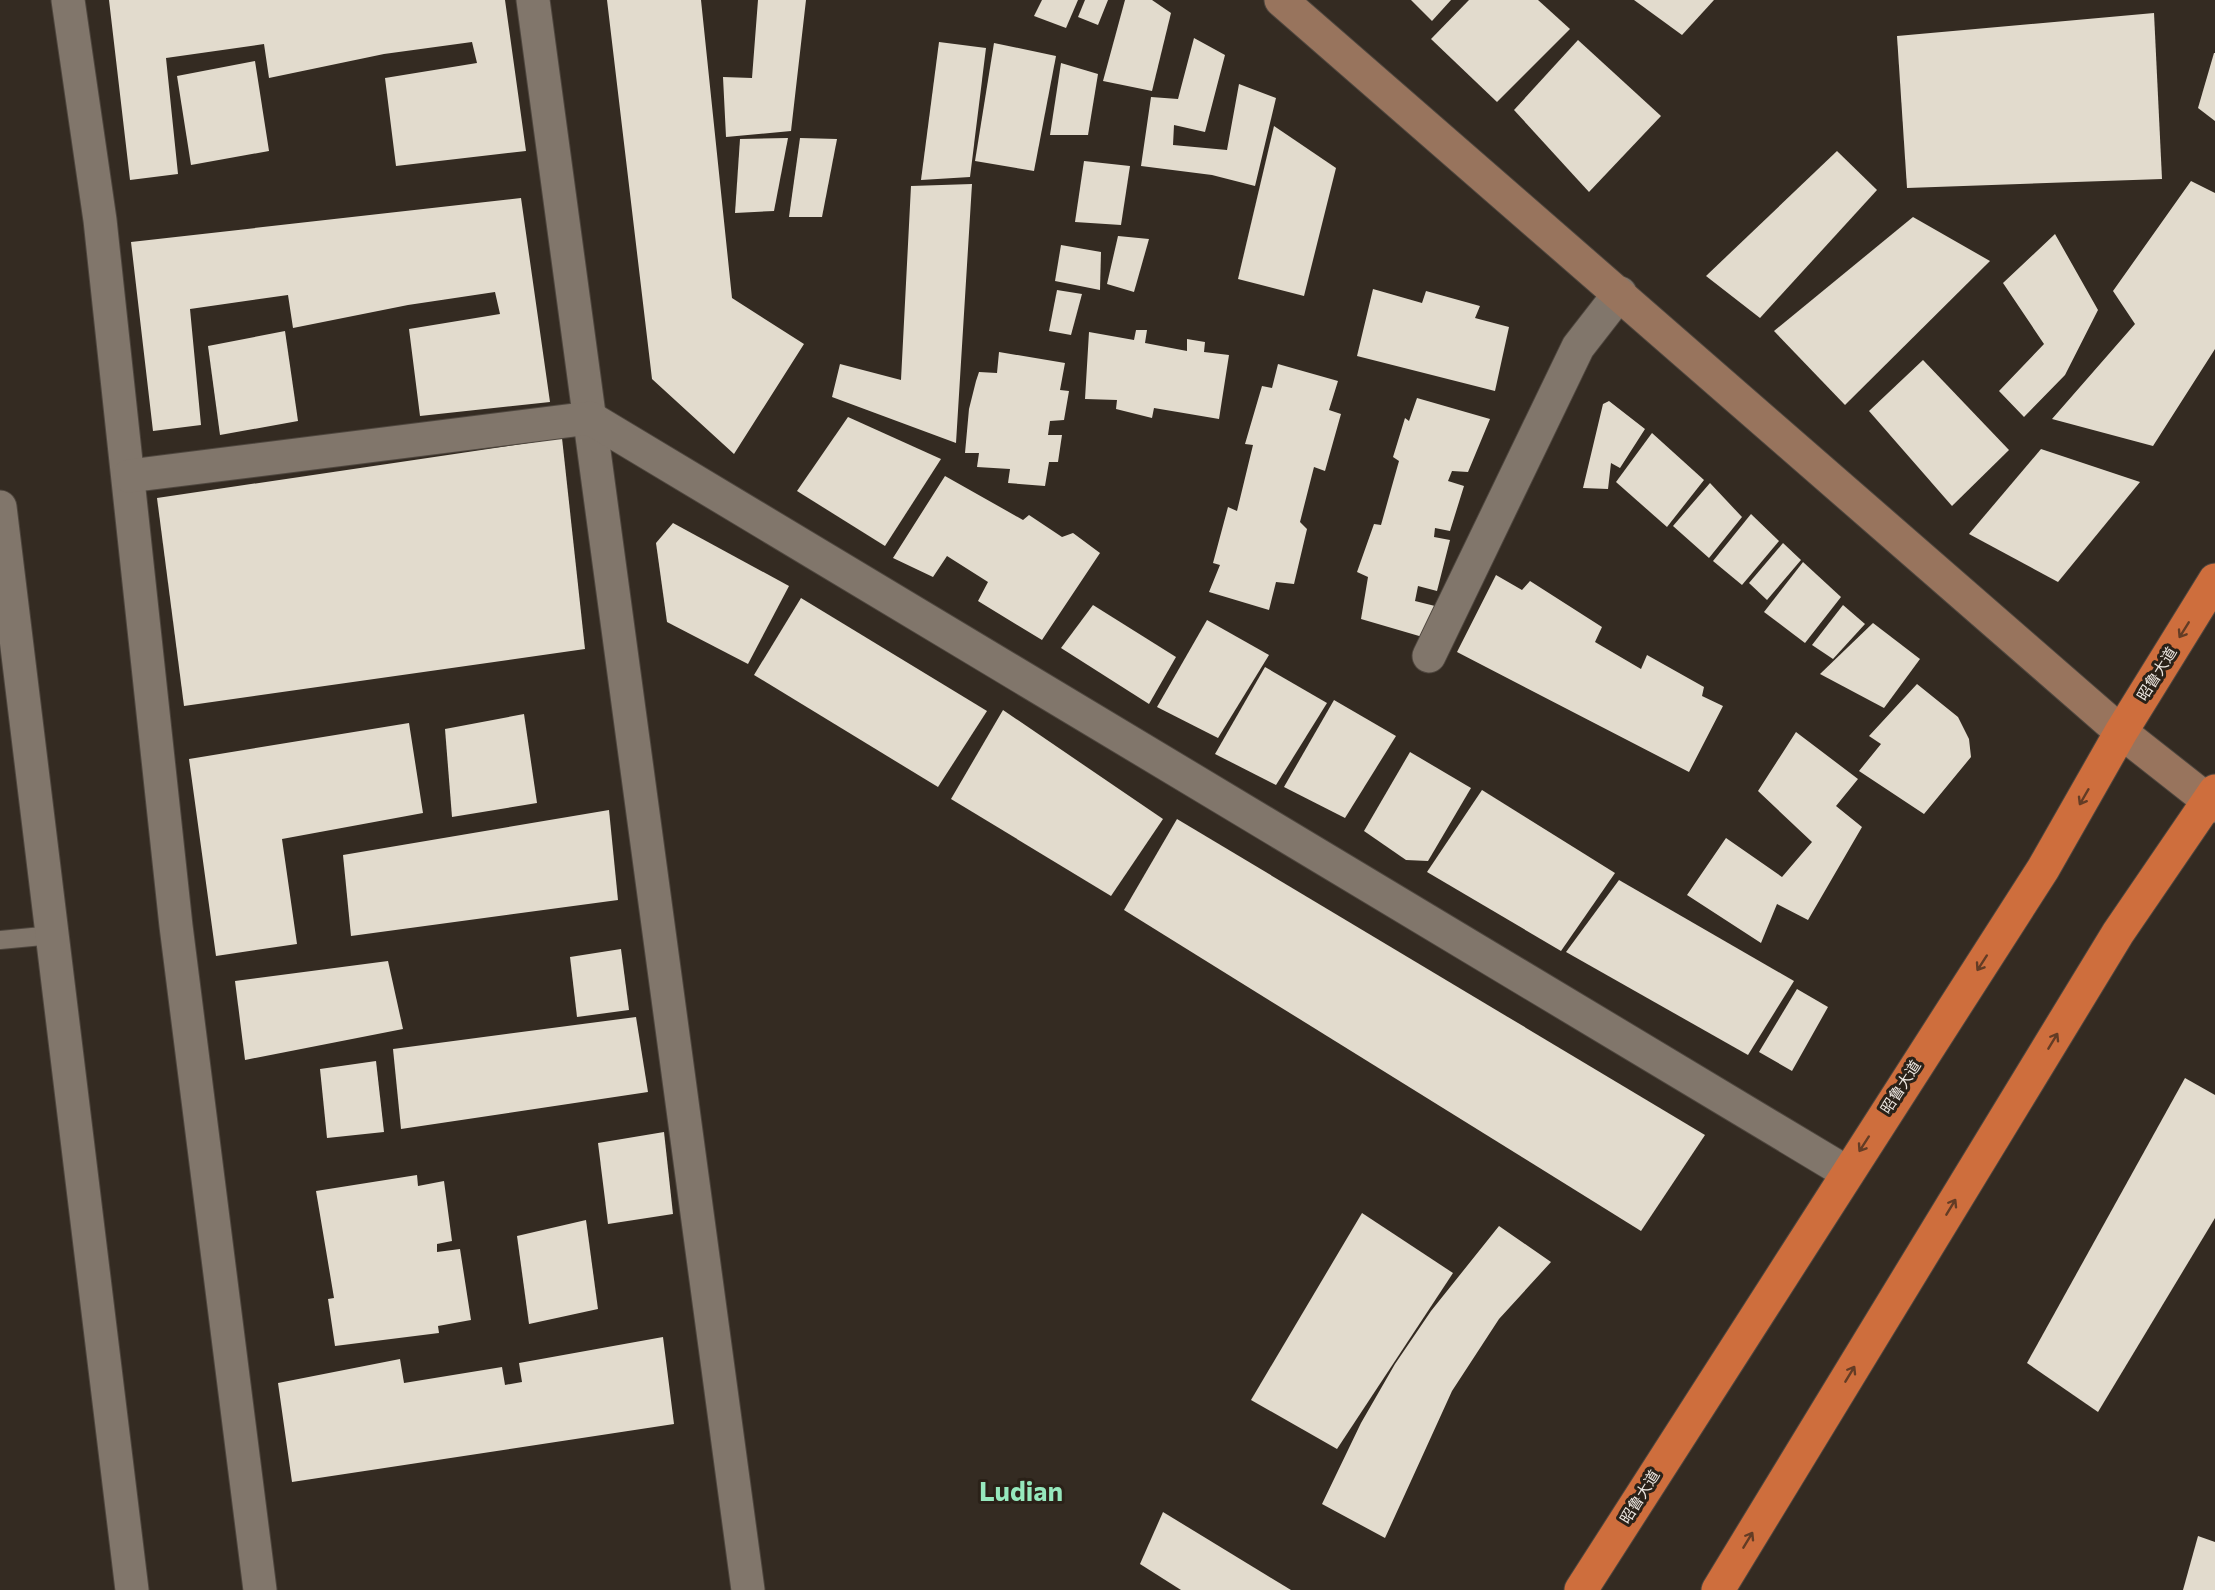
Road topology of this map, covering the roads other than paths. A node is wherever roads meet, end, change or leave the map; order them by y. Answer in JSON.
{"nodes":[{"id":1,"x":68,"y":0,"type":"edge"},
{"id":2,"x":533,"y":0,"type":"edge"},
{"id":3,"x":1281,"y":0,"type":"edge"},
{"id":4,"x":1620,"y":293,"type":"junction"},
{"id":5,"x":590,"y":418,"type":"junction"},
{"id":6,"x":129,"y":476,"type":"junction"},
{"id":7,"x":0,"y":507,"type":"edge"},
{"id":8,"x":2215,"y":580,"type":"edge"},
{"id":9,"x":1429,"y":656,"type":"dead end"},
{"id":10,"x":2121,"y":732,"type":"junction"},
{"id":11,"x":2213,"y":799,"type":"edge"},
{"id":12,"x":53,"y":935,"type":"junction"},
{"id":13,"x":0,"y":940,"type":"edge"},
{"id":14,"x":1846,"y":1172,"type":"junction"},
{"id":15,"x":132,"y":1590,"type":"edge"},
{"id":16,"x":260,"y":1590,"type":"edge"},
{"id":17,"x":748,"y":1590,"type":"edge"},
{"id":18,"x":1581,"y":1590,"type":"edge"},
{"id":19,"x":1718,"y":1590,"type":"edge"}],
"edges":[{"from":1,"to":6,"type":"street"},
{"from":2,"to":5,"type":"street"},
{"from":3,"to":4,"type":"street"},
{"from":4,"to":9,"type":"street"},
{"from":4,"to":10,"type":"street"},
{"from":5,"to":6,"type":"street"},
{"from":5,"to":14,"type":"street"},
{"from":5,"to":17,"type":"street"},
{"from":6,"to":16,"type":"street"},
{"from":7,"to":12,"type":"street"},
{"from":8,"to":10,"type":"highway","name":"昭鲁大道","one_way":true},
{"from":10,"to":11,"type":"street"},
{"from":10,"to":14,"type":"highway","name":"昭鲁大道","one_way":true},
{"from":19,"to":11,"type":"highway","one_way":true},
{"from":12,"to":13,"type":"lane"},
{"from":12,"to":15,"type":"street"},
{"from":14,"to":18,"type":"highway","name":"昭鲁大道"}]}
